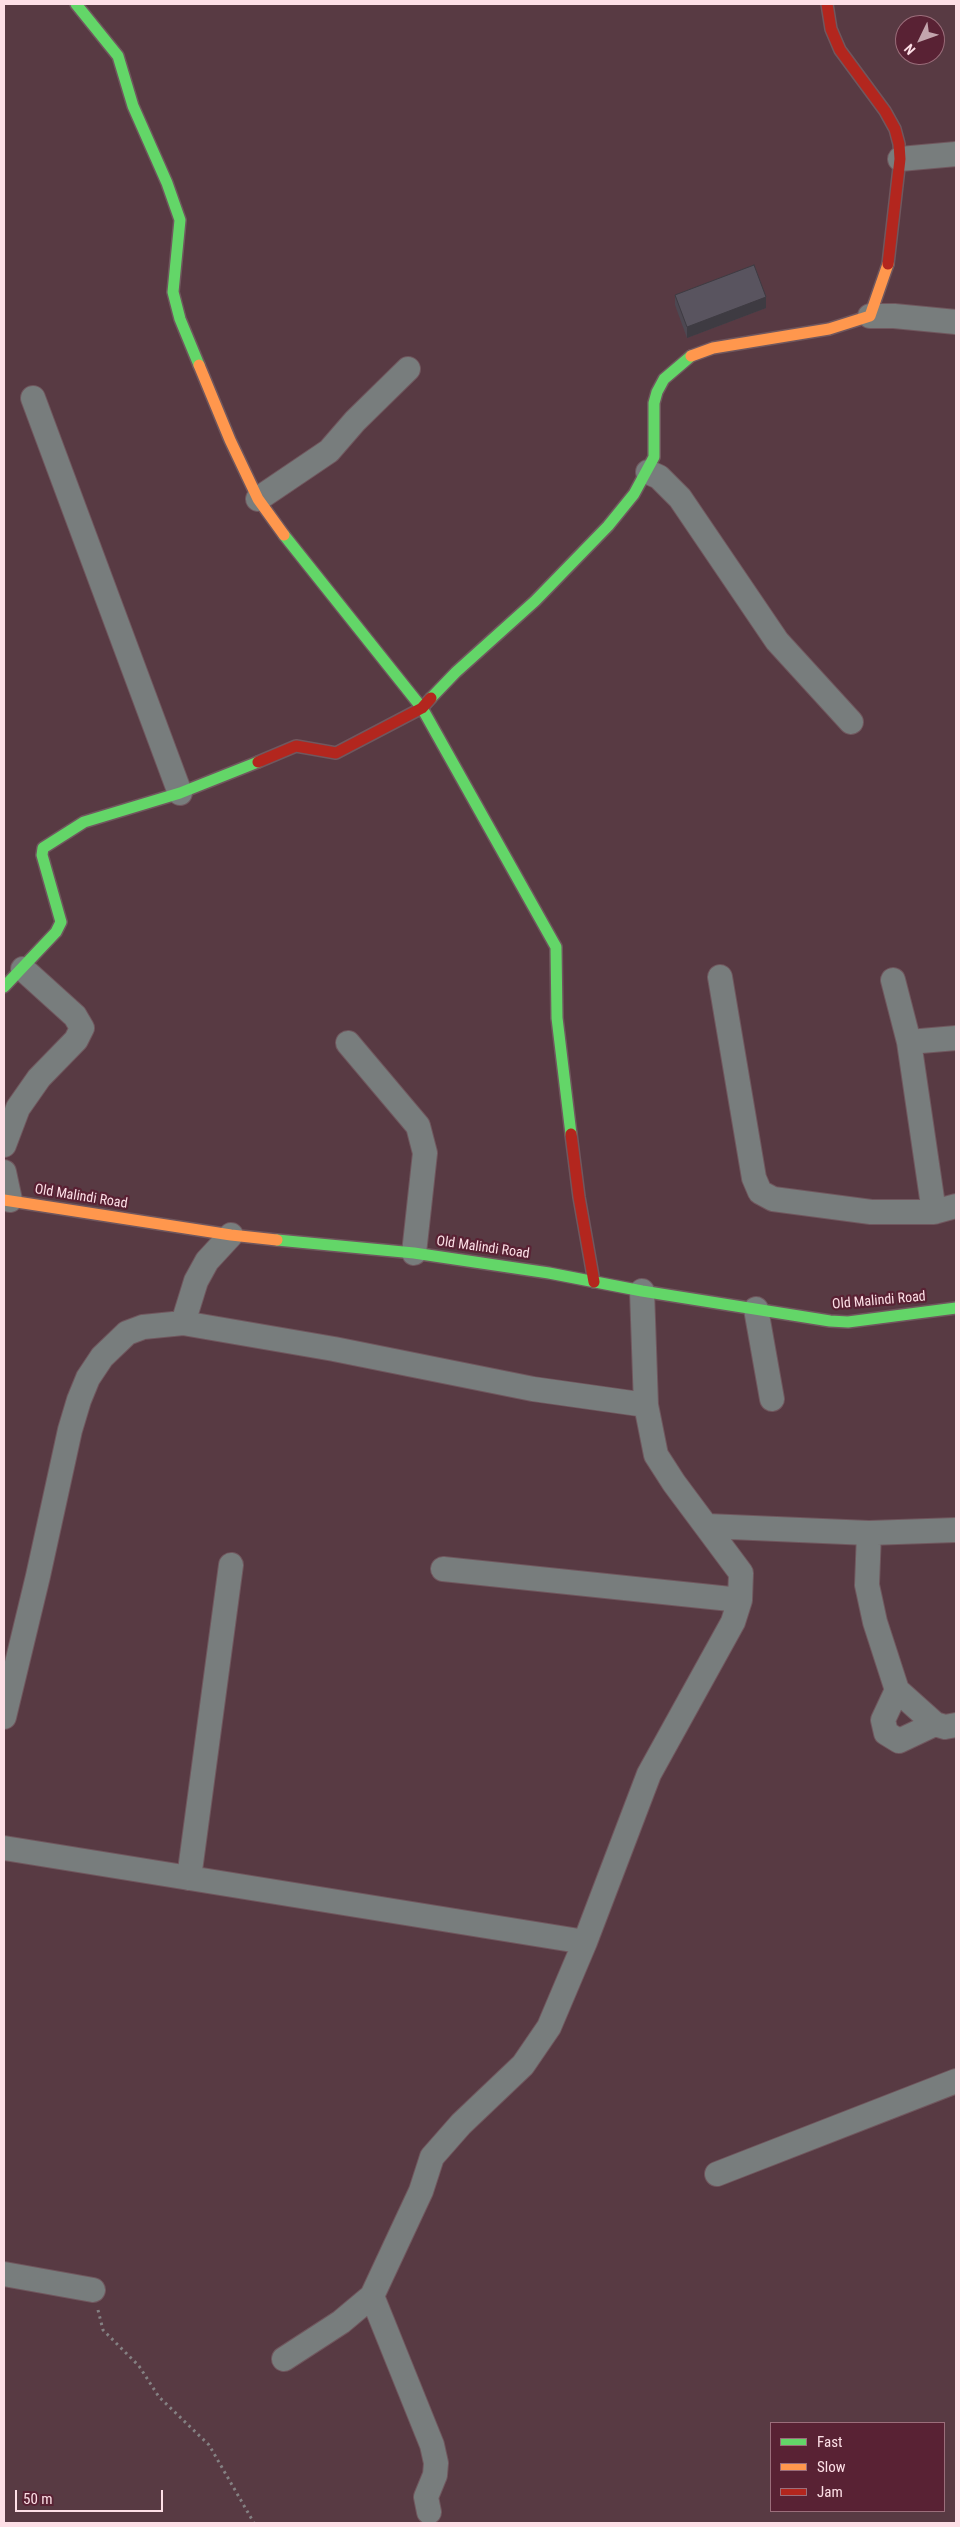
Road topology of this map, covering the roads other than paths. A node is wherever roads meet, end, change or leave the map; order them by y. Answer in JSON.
{"nodes":[{"id":1,"x":76,"y":4,"type":"edge"},
{"id":2,"x":827,"y":4,"type":"edge"},
{"id":3,"x":956,"y":154,"type":"edge"},
{"id":4,"x":900,"y":159,"type":"junction"},
{"id":5,"x":870,"y":316,"type":"junction"},
{"id":6,"x":956,"y":322,"type":"edge"},
{"id":7,"x":408,"y":368,"type":"dead end"},
{"id":8,"x":33,"y":398,"type":"dead end"},
{"id":9,"x":648,"y":472,"type":"junction"},
{"id":10,"x":258,"y":499,"type":"junction"},
{"id":11,"x":422,"y":708,"type":"junction"},
{"id":12,"x":851,"y":722,"type":"dead end"},
{"id":13,"x":180,"y":793,"type":"junction"},
{"id":14,"x":23,"y":969,"type":"junction"},
{"id":15,"x":720,"y":976,"type":"dead end"},
{"id":16,"x":893,"y":980,"type":"dead end"},
{"id":17,"x":4,"y":987,"type":"edge"},
{"id":18,"x":956,"y":1038,"type":"edge"},
{"id":19,"x":908,"y":1042,"type":"junction"},
{"id":20,"x":348,"y":1043,"type":"dead end"},
{"id":21,"x":4,"y":1145,"type":"edge"},
{"id":22,"x":4,"y":1172,"type":"edge"},
{"id":23,"x":7,"y":1200,"type":"edge"},
{"id":24,"x":945,"y":1209,"type":"edge"},
{"id":25,"x":232,"y":1235,"type":"junction"},
{"id":26,"x":414,"y":1253,"type":"junction"},
{"id":27,"x":594,"y":1282,"type":"junction"},
{"id":28,"x":642,"y":1291,"type":"junction"},
{"id":29,"x":956,"y":1308,"type":"edge"},
{"id":30,"x":756,"y":1309,"type":"junction"},
{"id":31,"x":184,"y":1323,"type":"junction"},
{"id":32,"x":772,"y":1399,"type":"dead end"},
{"id":33,"x":646,"y":1405,"type":"junction"},
{"id":34,"x":707,"y":1526,"type":"junction"},
{"id":35,"x":956,"y":1530,"type":"edge"},
{"id":36,"x":869,"y":1533,"type":"junction"},
{"id":37,"x":231,"y":1565,"type":"dead end"},
{"id":38,"x":443,"y":1569,"type":"dead end"},
{"id":39,"x":740,"y":1600,"type":"junction"},
{"id":40,"x":897,"y":1690,"type":"junction"},
{"id":41,"x":4,"y":1717,"type":"edge"},
{"id":42,"x":946,"y":1724,"type":"edge"},
{"id":43,"x":4,"y":1848,"type":"edge"},
{"id":44,"x":189,"y":1878,"type":"junction"},
{"id":45,"x":585,"y":1942,"type":"junction"},
{"id":46,"x":956,"y":2081,"type":"edge"},
{"id":47,"x":717,"y":2174,"type":"dead end"},
{"id":48,"x":4,"y":2274,"type":"edge"},
{"id":49,"x":93,"y":2290,"type":"road end"},
{"id":50,"x":372,"y":2296,"type":"junction"},
{"id":51,"x":284,"y":2359,"type":"dead end"},
{"id":52,"x":429,"y":2512,"type":"dead end"}],
"edges":[{"from":1,"to":10,"type":"street"},
{"from":2,"to":4,"type":"street"},
{"from":3,"to":4,"type":"street"},
{"from":4,"to":5,"type":"street"},
{"from":5,"to":6,"type":"street"},
{"from":5,"to":9,"type":"street"},
{"from":7,"to":10,"type":"street"},
{"from":8,"to":13,"type":"street"},
{"from":9,"to":11,"type":"street"},
{"from":9,"to":12,"type":"street"},
{"from":10,"to":11,"type":"street"},
{"from":11,"to":13,"type":"street"},
{"from":11,"to":27,"type":"street"},
{"from":13,"to":14,"type":"street"},
{"from":14,"to":17,"type":"street"},
{"from":14,"to":21,"type":"street"},
{"from":15,"to":24,"type":"street"},
{"from":16,"to":19,"type":"street"},
{"from":18,"to":19,"type":"street"},
{"from":19,"to":24,"type":"street"},
{"from":20,"to":26,"type":"street"},
{"from":22,"to":23,"type":"street"},
{"from":23,"to":25,"type":"street","name":"Old Malindi Road"},
{"from":25,"to":26,"type":"street","name":"Old Malindi Road"},
{"from":25,"to":31,"type":"street"},
{"from":26,"to":27,"type":"street","name":"Old Malindi Road"},
{"from":27,"to":28,"type":"street","name":"Old Malindi Road"},
{"from":28,"to":30,"type":"street","name":"Old Malindi Road"},
{"from":28,"to":33,"type":"street"},
{"from":29,"to":30,"type":"street","name":"Old Malindi Road"},
{"from":30,"to":32,"type":"street"},
{"from":31,"to":33,"type":"street"},
{"from":31,"to":41,"type":"street"},
{"from":33,"to":34,"type":"street"},
{"from":34,"to":36,"type":"street"},
{"from":34,"to":39,"type":"street"},
{"from":35,"to":36,"type":"street"},
{"from":36,"to":40,"type":"street"},
{"from":37,"to":44,"type":"street"},
{"from":38,"to":39,"type":"street"},
{"from":39,"to":45,"type":"street"},
{"from":40,"to":42,"type":"street"},
{"from":40,"to":42,"type":"street"},
{"from":43,"to":44,"type":"street"},
{"from":44,"to":45,"type":"street"},
{"from":45,"to":50,"type":"street"},
{"from":46,"to":47,"type":"street"},
{"from":48,"to":49,"type":"street"},
{"from":50,"to":51,"type":"street"},
{"from":50,"to":52,"type":"street"}]}
